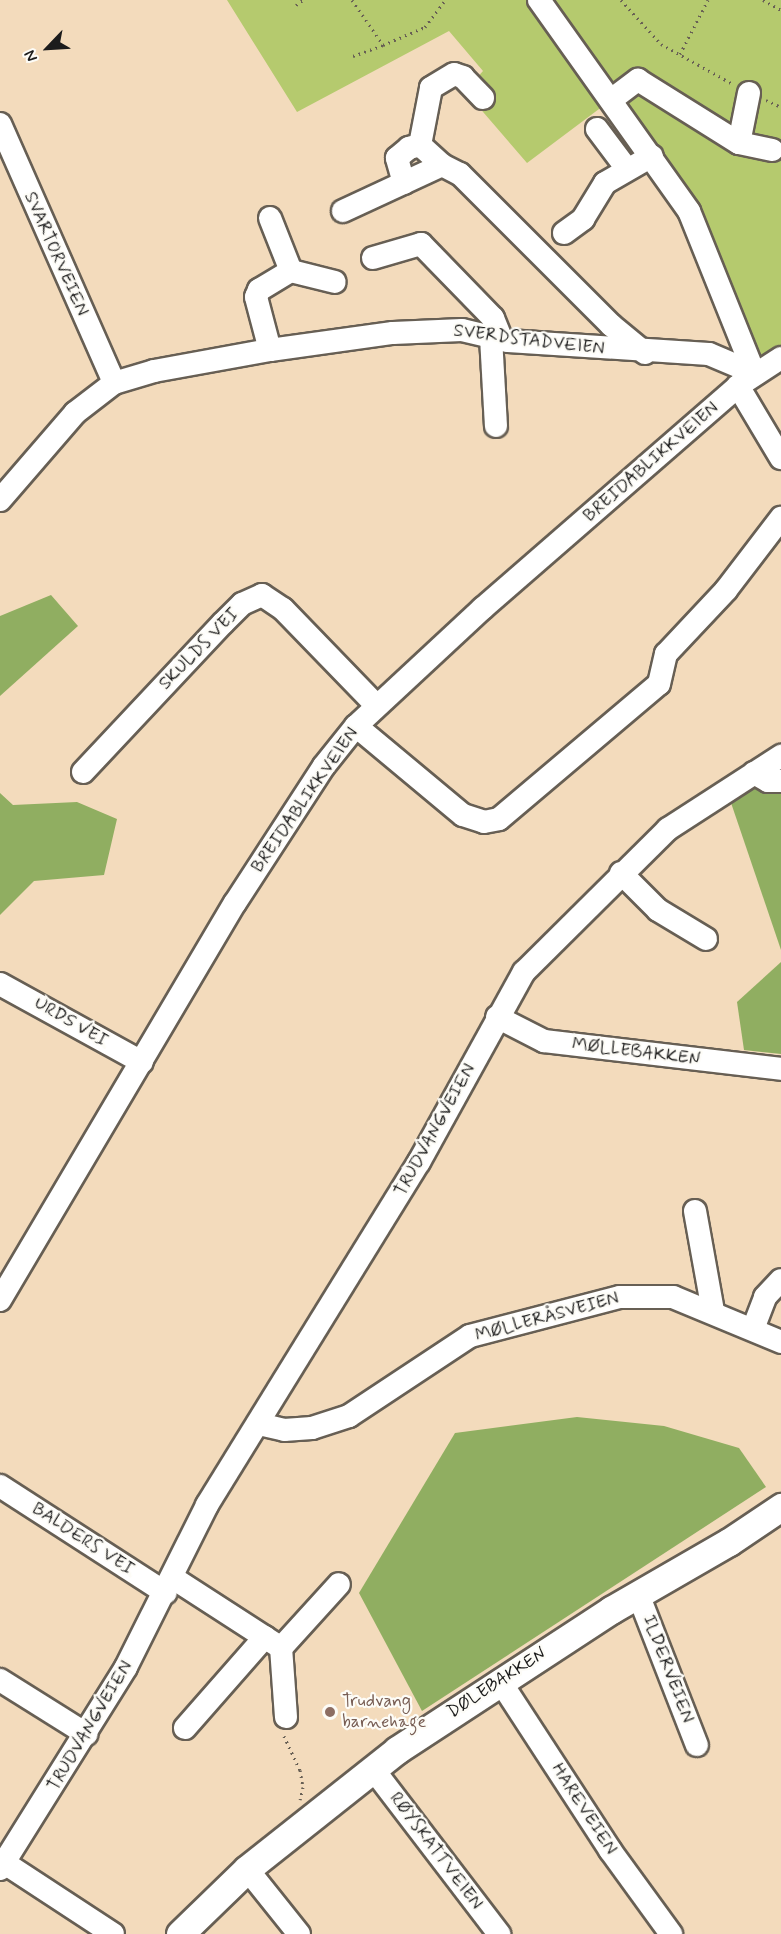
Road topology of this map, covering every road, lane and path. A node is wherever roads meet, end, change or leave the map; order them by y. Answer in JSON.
{"nodes":[{"id":1,"x":303,"y":0,"type":"edge"},
{"id":2,"x":351,"y":0,"type":"edge"},
{"id":3,"x":446,"y":0,"type":"edge"},
{"id":4,"x":539,"y":0,"type":"edge"},
{"id":5,"x":621,"y":0,"type":"edge"},
{"id":6,"x":708,"y":0,"type":"edge"},
{"id":7,"x":763,"y":0,"type":"edge"},
{"id":8,"x":296,"y":5,"type":"dead end"},
{"id":9,"x":781,"y":10,"type":"edge"},
{"id":10,"x":383,"y":45,"type":"junction"},
{"id":11,"x":680,"y":54,"type":"junction"},
{"id":12,"x":353,"y":56,"type":"dead end"},
{"id":13,"x":748,"y":93,"type":"junction"},
{"id":14,"x":483,"y":98,"type":"dead end"},
{"id":15,"x":611,"y":100,"type":"junction"},
{"id":16,"x":781,"y":107,"type":"edge"},
{"id":17,"x":0,"y":124,"type":"edge"},
{"id":18,"x":597,"y":129,"type":"dead end"},
{"id":19,"x":739,"y":143,"type":"junction"},
{"id":20,"x":420,"y":145,"type":"junction"},
{"id":21,"x":772,"y":150,"type":"dead end"},
{"id":22,"x":652,"y":156,"type":"junction"},
{"id":23,"x":442,"y":165,"type":"junction"},
{"id":24,"x":627,"y":169,"type":"junction"},
{"id":25,"x":404,"y":183,"type":"junction"},
{"id":26,"x":343,"y":211,"type":"dead end"},
{"id":27,"x":270,"y":218,"type":"dead end"},
{"id":28,"x":564,"y":233,"type":"dead end"},
{"id":29,"x":373,"y":258,"type":"dead end"},
{"id":30,"x":291,"y":271,"type":"junction"},
{"id":31,"x":335,"y":282,"type":"dead end"},
{"id":32,"x":496,"y":338,"type":"junction"},
{"id":33,"x":270,"y":350,"type":"junction"},
{"id":34,"x":645,"y":353,"type":"junction"},
{"id":35,"x":781,"y":358,"type":"edge"},
{"id":36,"x":746,"y":380,"type":"junction"},
{"id":37,"x":114,"y":383,"type":"junction"},
{"id":38,"x":496,"y":426,"type":"dead end"},
{"id":39,"x":781,"y":459,"type":"edge"},
{"id":40,"x":0,"y":500,"type":"edge"},
{"id":41,"x":781,"y":518,"type":"edge"},
{"id":42,"x":375,"y":704,"type":"junction"},
{"id":43,"x":356,"y":726,"type":"junction"},
{"id":44,"x":781,"y":756,"type":"edge"},
{"id":45,"x":83,"y":772,"type":"dead end"},
{"id":46,"x":754,"y":773,"type":"junction"},
{"id":47,"x":781,"y":781,"type":"edge"},
{"id":48,"x":621,"y":873,"type":"junction"},
{"id":49,"x":706,"y":939,"type":"dead end"},
{"id":50,"x":0,"y":984,"type":"edge"},
{"id":51,"x":497,"y":1017,"type":"junction"},
{"id":52,"x":141,"y":1062,"type":"junction"},
{"id":53,"x":781,"y":1069,"type":"edge"},
{"id":54,"x":695,"y":1210,"type":"dead end"},
{"id":55,"x":8,"y":1269,"type":"edge"},
{"id":56,"x":781,"y":1280,"type":"edge"},
{"id":57,"x":0,"y":1299,"type":"edge"},
{"id":58,"x":713,"y":1311,"type":"junction"},
{"id":59,"x":753,"y":1329,"type":"junction"},
{"id":60,"x":781,"y":1342,"type":"edge"},
{"id":61,"x":259,"y":1424,"type":"junction"},
{"id":62,"x":0,"y":1486,"type":"edge"},
{"id":63,"x":781,"y":1507,"type":"edge"},
{"id":64,"x":339,"y":1584,"type":"dead end"},
{"id":65,"x":169,"y":1586,"type":"junction"},
{"id":66,"x":638,"y":1594,"type":"junction"},
{"id":67,"x":273,"y":1642,"type":"junction"},
{"id":68,"x":0,"y":1680,"type":"edge"},
{"id":69,"x":500,"y":1681,"type":"junction"},
{"id":70,"x":286,"y":1717,"type":"joint"},
{"id":71,"x":185,"y":1728,"type":"dead end"},
{"id":72,"x":86,"y":1734,"type":"junction"},
{"id":73,"x":697,"y":1746,"type":"dead end"},
{"id":74,"x":373,"y":1769,"type":"junction"},
{"id":75,"x":302,"y":1825,"type":"junction"},
{"id":76,"x":2,"y":1864,"type":"edge"},
{"id":77,"x":247,"y":1869,"type":"junction"},
{"id":78,"x":113,"y":1934,"type":"edge"},
{"id":79,"x":180,"y":1934,"type":"edge"},
{"id":80,"x":299,"y":1934,"type":"edge"},
{"id":81,"x":498,"y":1934,"type":"edge"},
{"id":82,"x":671,"y":1934,"type":"edge"}],
"edges":[{"from":1,"to":8,"type":"path"},
{"from":2,"to":10,"type":"path"},
{"from":3,"to":10,"type":"path"},
{"from":4,"to":15,"type":"street"},
{"from":5,"to":11,"type":"path"},
{"from":6,"to":11,"type":"path"},
{"from":7,"to":9,"type":"path"},
{"from":10,"to":12,"type":"path"},
{"from":11,"to":13,"type":"path"},
{"from":13,"to":16,"type":"path"},
{"from":13,"to":19,"type":"street"},
{"from":14,"to":20,"type":"street"},
{"from":15,"to":19,"type":"street"},
{"from":15,"to":22,"type":"street"},
{"from":17,"to":37,"type":"street","name":"SVARTORVEIEN"},
{"from":18,"to":24,"type":"street"},
{"from":19,"to":21,"type":"street"},
{"from":20,"to":23,"type":"street","name":"SVERDSTADVEIEN"},
{"from":20,"to":25,"type":"street"},
{"from":22,"to":24,"type":"street"},
{"from":22,"to":36,"type":"street"},
{"from":23,"to":25,"type":"street"},
{"from":23,"to":34,"type":"street","name":"SVERDSTADVEIEN"},
{"from":24,"to":28,"type":"street"},
{"from":25,"to":26,"type":"street"},
{"from":27,"to":30,"type":"street"},
{"from":29,"to":32,"type":"street"},
{"from":30,"to":31,"type":"street"},
{"from":30,"to":33,"type":"street"},
{"from":32,"to":33,"type":"street","name":"SVERDSTADVEIEN"},
{"from":32,"to":34,"type":"street","name":"SVERDSTADVEIEN"},
{"from":32,"to":38,"type":"street"},
{"from":33,"to":37,"type":"street","name":"SVERDSTADVEIEN"},
{"from":34,"to":36,"type":"street","name":"SVERDSTADVEIEN"},
{"from":35,"to":36,"type":"street"},
{"from":36,"to":39,"type":"street"},
{"from":36,"to":42,"type":"street","name":"BREIDABLIKKVEIEN"},
{"from":37,"to":40,"type":"street","name":"SVERDSTADVEIEN"},
{"from":41,"to":43,"type":"street"},
{"from":42,"to":43,"type":"street","name":"BREIDABLIKKVEIEN"},
{"from":42,"to":45,"type":"street","name":"SKULDS VEI"},
{"from":43,"to":52,"type":"street","name":"BREIDABLIKKVEIEN"},
{"from":44,"to":46,"type":"street","name":"TRUDVANGVEIEN"},
{"from":46,"to":47,"type":"street"},
{"from":46,"to":48,"type":"street","name":"TRUDVANGVEIEN"},
{"from":48,"to":49,"type":"street"},
{"from":48,"to":51,"type":"street","name":"TRUDVANGVEIEN"},
{"from":50,"to":52,"type":"street","name":"URDS VEI"},
{"from":51,"to":53,"type":"street","name":"MØLLEBAKKEN"},
{"from":51,"to":61,"type":"street","name":"TRUDVANGVEIEN"},
{"from":52,"to":55,"type":"street","name":"BREIDABLIKKVEIEN"},
{"from":54,"to":58,"type":"street"},
{"from":55,"to":57,"type":"street","name":"BREIDABLIKKVEIEN"},
{"from":56,"to":59,"type":"street"},
{"from":58,"to":59,"type":"street","name":"MØLLERÅSVEIEN"},
{"from":58,"to":61,"type":"street","name":"MØLLERÅSVEIEN"},
{"from":59,"to":60,"type":"street","name":"MØLLERÅSVEIEN"},
{"from":61,"to":65,"type":"street","name":"TRUDVANGVEIEN"},
{"from":62,"to":65,"type":"street","name":"BALDERS VEI"},
{"from":63,"to":66,"type":"main road","name":"DØLEBAKKEN"},
{"from":64,"to":67,"type":"street"},
{"from":65,"to":67,"type":"street"},
{"from":65,"to":72,"type":"street","name":"TRUDVANGVEIEN"},
{"from":66,"to":69,"type":"main road","name":"DØLEBAKKEN"},
{"from":66,"to":73,"type":"street","name":"ILDERVEIEN"},
{"from":67,"to":70,"type":"street"},
{"from":67,"to":71,"type":"street"},
{"from":68,"to":72,"type":"street"},
{"from":69,"to":74,"type":"main road","name":"DØLEBAKKEN"},
{"from":69,"to":82,"type":"street","name":"HAREVEIEN"},
{"from":70,"to":75,"type":"path"},
{"from":72,"to":76,"type":"street","name":"TRUDVANGVEIEN"},
{"from":74,"to":75,"type":"main road","name":"DØLEBAKKEN"},
{"from":74,"to":81,"type":"street","name":"RØYSKATTVEIEN"},
{"from":75,"to":77,"type":"main road","name":"DØLEBAKKEN"},
{"from":76,"to":78,"type":"street"},
{"from":77,"to":79,"type":"main road","name":"DØLEBAKKEN"},
{"from":77,"to":80,"type":"street"}]}
